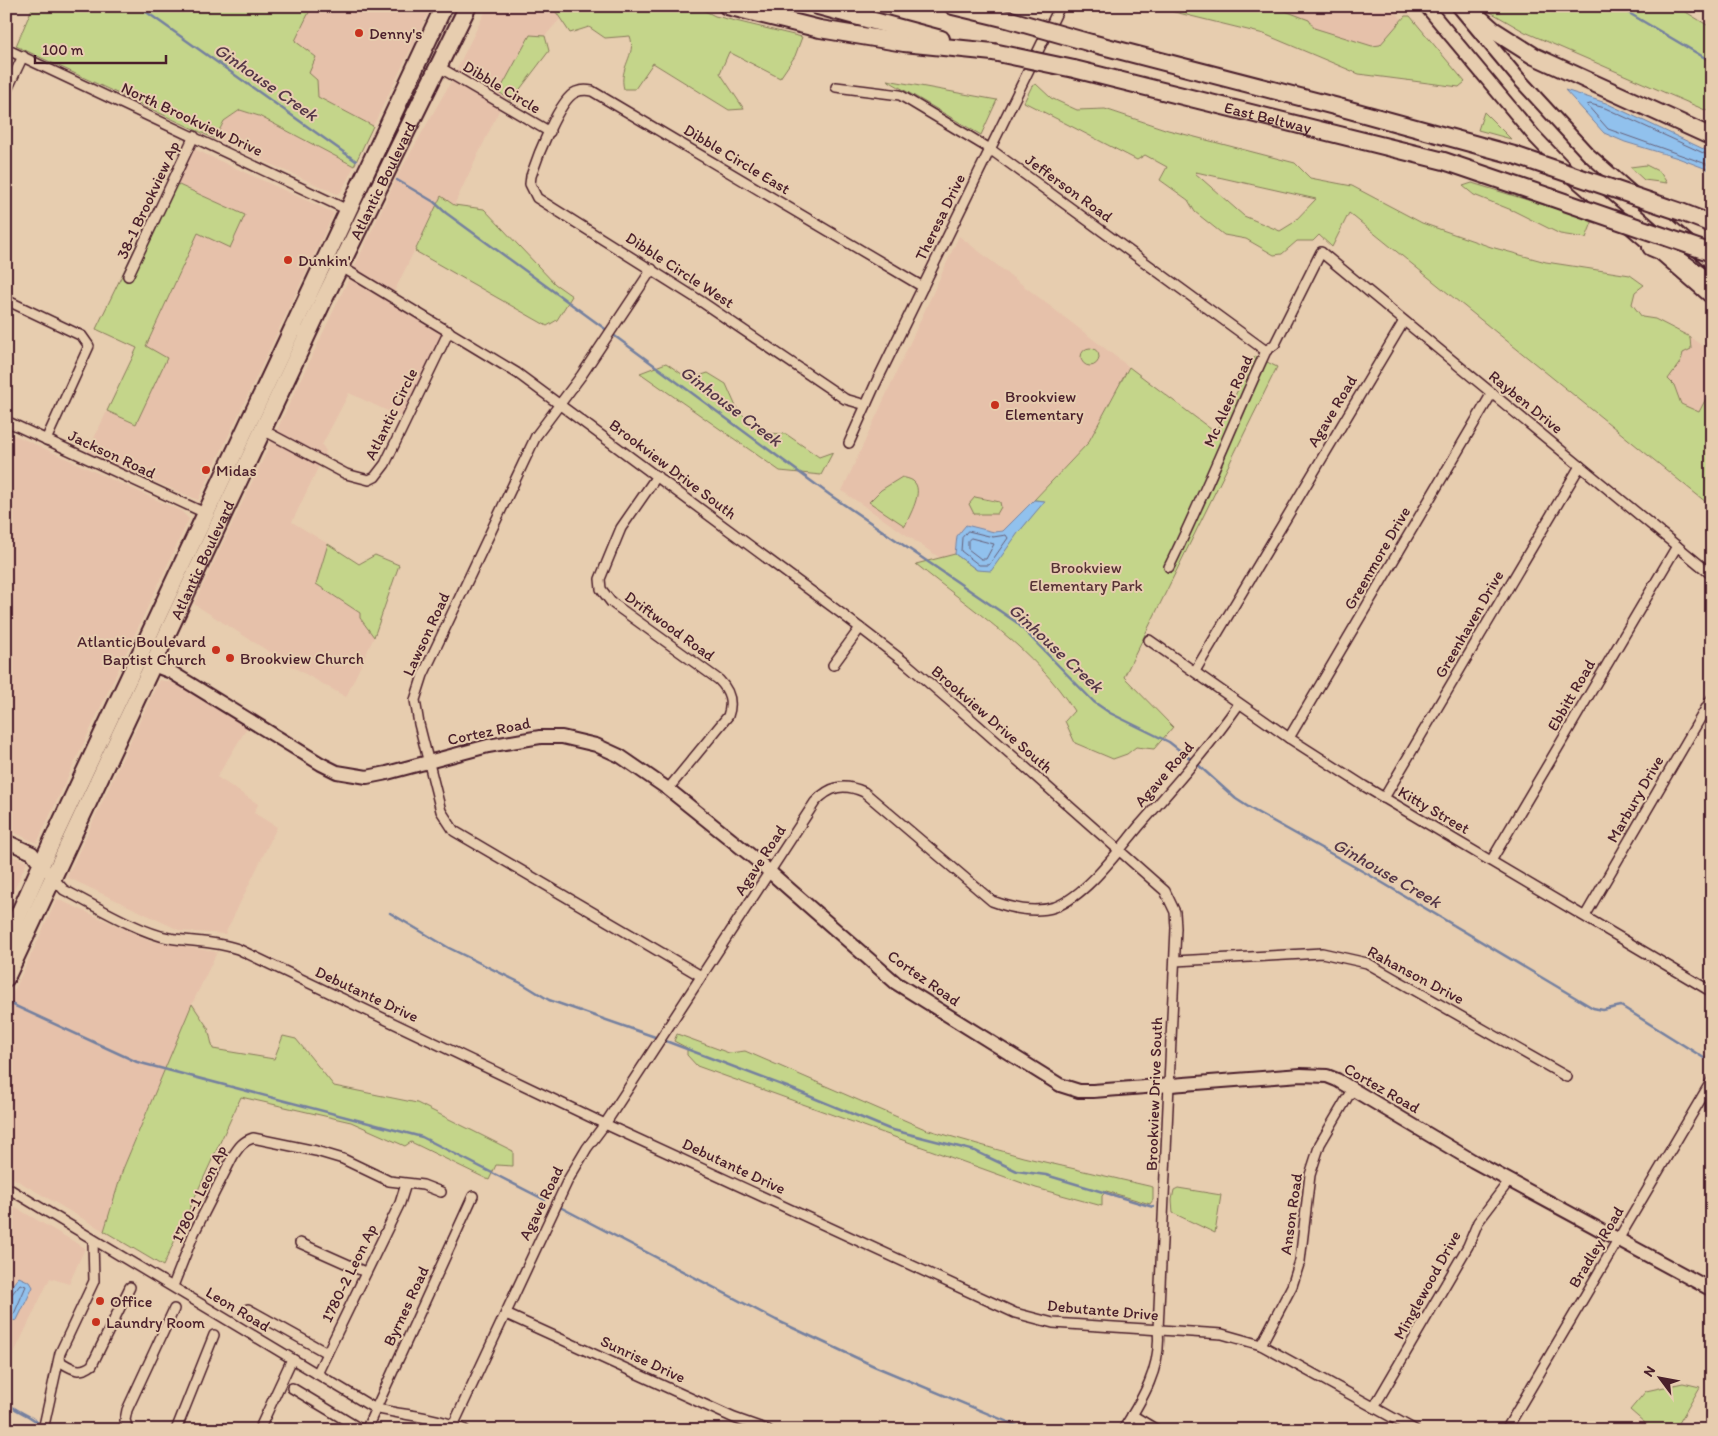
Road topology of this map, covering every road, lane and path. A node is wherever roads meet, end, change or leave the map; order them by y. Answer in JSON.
{"nodes":[{"id":1,"x":444,"y":6,"type":"edge"},
{"id":2,"x":468,"y":6,"type":"edge"},
{"id":3,"x":727,"y":6,"type":"edge"},
{"id":4,"x":818,"y":6,"type":"edge"},
{"id":5,"x":953,"y":6,"type":"edge"},
{"id":6,"x":972,"y":6,"type":"edge"},
{"id":7,"x":1060,"y":6,"type":"edge"},
{"id":8,"x":1426,"y":6,"type":"edge"},
{"id":9,"x":1458,"y":6,"type":"edge"},
{"id":10,"x":1466,"y":6,"type":"edge"},
{"id":11,"x":1007,"y":19,"type":"junction"},
{"id":12,"x":6,"y":49,"type":"edge"},
{"id":13,"x":993,"y":52,"type":"junction"},
{"id":14,"x":23,"y":56,"type":"junction"},
{"id":15,"x":439,"y":67,"type":"junction"},
{"id":16,"x":836,"y":87,"type":"dead end"},
{"id":17,"x":6,"y":92,"type":"edge"},
{"id":18,"x":550,"y":132,"type":"junction"},
{"id":19,"x":194,"y":136,"type":"junction"},
{"id":20,"x":1712,"y":137,"type":"edge"},
{"id":21,"x":990,"y":149,"type":"junction"},
{"id":22,"x":348,"y":210,"type":"junction"},
{"id":23,"x":363,"y":218,"type":"junction"},
{"id":24,"x":1712,"y":224,"type":"edge"},
{"id":25,"x":1651,"y":247,"type":"junction"},
{"id":26,"x":1321,"y":252,"type":"joint"},
{"id":27,"x":1712,"y":253,"type":"edge"},
{"id":28,"x":1712,"y":262,"type":"edge"},
{"id":29,"x":340,"y":266,"type":"junction"},
{"id":30,"x":652,"y":269,"type":"junction"},
{"id":31,"x":128,"y":276,"type":"dead end"},
{"id":32,"x":1712,"y":284,"type":"edge"},
{"id":33,"x":923,"y":287,"type":"junction"},
{"id":34,"x":1712,"y":298,"type":"edge"},
{"id":35,"x":6,"y":300,"type":"edge"},
{"id":36,"x":1404,"y":321,"type":"junction"},
{"id":37,"x":449,"y":331,"type":"junction"},
{"id":38,"x":1266,"y":351,"type":"junction"},
{"id":39,"x":1492,"y":393,"type":"junction"},
{"id":40,"x":259,"y":399,"type":"junction"},
{"id":41,"x":558,"y":404,"type":"junction"},
{"id":42,"x":866,"y":405,"type":"junction"},
{"id":43,"x":6,"y":421,"type":"edge"},
{"id":44,"x":263,"y":430,"type":"junction"},
{"id":45,"x":46,"y":440,"type":"junction"},
{"id":46,"x":850,"y":443,"type":"dead end"},
{"id":47,"x":1580,"y":466,"type":"junction"},
{"id":48,"x":657,"y":476,"type":"junction"},
{"id":49,"x":206,"y":513,"type":"junction"},
{"id":50,"x":1677,"y":546,"type":"junction"},
{"id":51,"x":1169,"y":567,"type":"dead end"},
{"id":52,"x":1712,"y":575,"type":"edge"},
{"id":53,"x":860,"y":628,"type":"junction"},
{"id":54,"x":148,"y":635,"type":"junction"},
{"id":55,"x":1149,"y":640,"type":"dead end"},
{"id":56,"x":137,"y":659,"type":"junction"},
{"id":57,"x":153,"y":665,"type":"junction"},
{"id":58,"x":833,"y":665,"type":"dead end"},
{"id":59,"x":1195,"y":671,"type":"junction"},
{"id":60,"x":142,"y":690,"type":"junction"},
{"id":61,"x":1712,"y":698,"type":"edge"},
{"id":62,"x":1239,"y":704,"type":"junction"},
{"id":63,"x":1289,"y":738,"type":"junction"},
{"id":64,"x":429,"y":761,"type":"junction"},
{"id":65,"x":668,"y":789,"type":"junction"},
{"id":66,"x":1384,"y":798,"type":"junction"},
{"id":67,"x":6,"y":841,"type":"edge"},
{"id":68,"x":1119,"y":849,"type":"junction"},
{"id":69,"x":1491,"y":861,"type":"junction"},
{"id":70,"x":41,"y":865,"type":"junction"},
{"id":71,"x":770,"y":874,"type":"junction"},
{"id":72,"x":54,"y":879,"type":"junction"},
{"id":73,"x":1585,"y":916,"type":"junction"},
{"id":74,"x":6,"y":942,"type":"edge"},
{"id":75,"x":1175,"y":961,"type":"junction"},
{"id":76,"x":701,"y":976,"type":"junction"},
{"id":77,"x":6,"y":978,"type":"edge"},
{"id":78,"x":1712,"y":992,"type":"edge"},
{"id":79,"x":1567,"y":1077,"type":"dead end"},
{"id":80,"x":1712,"y":1080,"type":"edge"},
{"id":81,"x":1170,"y":1086,"type":"junction"},
{"id":82,"x":1353,"y":1088,"type":"junction"},
{"id":83,"x":605,"y":1124,"type":"junction"},
{"id":84,"x":1509,"y":1181,"type":"junction"},
{"id":85,"x":406,"y":1184,"type":"junction"},
{"id":86,"x":6,"y":1188,"type":"edge"},
{"id":87,"x":442,"y":1192,"type":"dead end"},
{"id":88,"x":473,"y":1196,"type":"dead end"},
{"id":89,"x":1618,"y":1240,"type":"junction"},
{"id":90,"x":93,"y":1241,"type":"junction"},
{"id":91,"x":300,"y":1243,"type":"dead end"},
{"id":92,"x":365,"y":1272,"type":"junction"},
{"id":93,"x":173,"y":1286,"type":"junction"},
{"id":94,"x":130,"y":1287,"type":"dead end"},
{"id":95,"x":1712,"y":1290,"type":"edge"},
{"id":96,"x":174,"y":1309,"type":"dead end"},
{"id":97,"x":248,"y":1309,"type":"dead end"},
{"id":98,"x":506,"y":1314,"type":"junction"},
{"id":99,"x":1158,"y":1330,"type":"junction"},
{"id":100,"x":214,"y":1336,"type":"dead end"},
{"id":101,"x":1261,"y":1345,"type":"junction"},
{"id":102,"x":327,"y":1353,"type":"junction"},
{"id":103,"x":292,"y":1359,"type":"junction"},
{"id":104,"x":59,"y":1361,"type":"junction"},
{"id":105,"x":317,"y":1374,"type":"junction"},
{"id":106,"x":292,"y":1388,"type":"dead end"},
{"id":107,"x":1374,"y":1406,"type":"junction"},
{"id":108,"x":374,"y":1408,"type":"junction"},
{"id":109,"x":1132,"y":1415,"type":"junction"},
{"id":110,"x":452,"y":1427,"type":"edge"},
{"id":111,"x":43,"y":1430,"type":"edge"},
{"id":112,"x":128,"y":1430,"type":"edge"},
{"id":113,"x":176,"y":1430,"type":"edge"},
{"id":114,"x":259,"y":1430,"type":"edge"},
{"id":115,"x":362,"y":1430,"type":"edge"},
{"id":116,"x":366,"y":1430,"type":"edge"},
{"id":117,"x":465,"y":1430,"type":"edge"},
{"id":118,"x":768,"y":1430,"type":"edge"},
{"id":119,"x":1123,"y":1430,"type":"edge"},
{"id":120,"x":1157,"y":1430,"type":"edge"},
{"id":121,"x":1416,"y":1430,"type":"edge"},
{"id":122,"x":1506,"y":1430,"type":"edge"}],
"edges":[{"from":1,"to":22,"type":"highway","name":"Atlantic Boulevard"},
{"from":2,"to":15,"type":"highway","name":"Atlantic Boulevard"},
{"from":3,"to":13,"type":"highway"},
{"from":4,"to":13,"type":"highway","name":"East Beltway"},
{"from":5,"to":11,"type":"highway","name":"East Beltway"},
{"from":6,"to":11,"type":"highway"},
{"from":7,"to":21,"type":"street","name":"Theresa Drive"},
{"from":8,"to":25,"type":"street"},
{"from":9,"to":28,"type":"street"},
{"from":10,"to":20,"type":"highway"},
{"from":11,"to":24,"type":"highway","name":"East Beltway","bridge":true},
{"from":12,"to":14,"type":"street","name":"North Brookview Drive"},
{"from":13,"to":27,"type":"highway","name":"East Beltway","bridge":true},
{"from":14,"to":17,"type":"street"},
{"from":14,"to":19,"type":"street","name":"North Brookview Drive"},
{"from":15,"to":18,"type":"street","name":"Dibble Circle"},
{"from":15,"to":23,"type":"highway","name":"Atlantic Boulevard"},
{"from":16,"to":21,"type":"street","name":"Jefferson Road"},
{"from":18,"to":30,"type":"street","name":"Dibble Circle West"},
{"from":18,"to":33,"type":"street","name":"Dibble Circle East"},
{"from":19,"to":22,"type":"street","name":"North Brookview Drive"},
{"from":19,"to":31,"type":"street","name":"38-1 Brookview Ap"},
{"from":21,"to":33,"type":"street","name":"Theresa Drive"},
{"from":21,"to":38,"type":"street","name":"Jefferson Road"},
{"from":22,"to":23,"type":"street","name":"North Brookview Drive"},
{"from":22,"to":40,"type":"highway","name":"Atlantic Boulevard"},
{"from":23,"to":29,"type":"highway","name":"Atlantic Boulevard"},
{"from":25,"to":32,"type":"highway"},
{"from":25,"to":34,"type":"street"},
{"from":26,"to":36,"type":"street","name":"Rayben Drive"},
{"from":26,"to":38,"type":"street","name":"Mc Aleer Road"},
{"from":29,"to":37,"type":"street","name":"Brookview Drive South"},
{"from":29,"to":44,"type":"highway","name":"Atlantic Boulevard"},
{"from":30,"to":41,"type":"street","name":"Lawson Road"},
{"from":30,"to":42,"type":"street","name":"Dibble Circle West"},
{"from":33,"to":42,"type":"street","name":"Theresa Drive"},
{"from":35,"to":45,"type":"street"},
{"from":36,"to":39,"type":"street","name":"Rayben Drive"},
{"from":36,"to":59,"type":"street","name":"Agave Road"},
{"from":37,"to":41,"type":"street","name":"Brookview Drive South"},
{"from":37,"to":44,"type":"street","name":"Atlantic Circle"},
{"from":38,"to":51,"type":"street","name":"Mc Aleer Road"},
{"from":39,"to":47,"type":"street","name":"Rayben Drive"},
{"from":39,"to":63,"type":"street","name":"Greenmore Drive"},
{"from":40,"to":44,"type":"highway"},
{"from":40,"to":49,"type":"highway","name":"Atlantic Boulevard"},
{"from":41,"to":48,"type":"street","name":"Brookview Drive South"},
{"from":41,"to":64,"type":"street","name":"Lawson Road"},
{"from":42,"to":46,"type":"street","name":"Theresa Drive"},
{"from":43,"to":45,"type":"street","name":"Jackson Road"},
{"from":44,"to":57,"type":"highway","name":"Atlantic Boulevard"},
{"from":45,"to":49,"type":"street","name":"Jackson Road"},
{"from":47,"to":50,"type":"street","name":"Rayben Drive"},
{"from":47,"to":66,"type":"street","name":"Greenhaven Drive"},
{"from":48,"to":53,"type":"street","name":"Brookview Drive South"},
{"from":48,"to":65,"type":"street","name":"Driftwood Road"},
{"from":49,"to":54,"type":"highway","name":"Atlantic Boulevard"},
{"from":50,"to":52,"type":"street","name":"Rayben Drive"},
{"from":50,"to":69,"type":"street","name":"Ebbitt Road"},
{"from":53,"to":58,"type":"street"},
{"from":53,"to":68,"type":"street","name":"Brookview Drive South"},
{"from":54,"to":56,"type":"highway","name":"Atlantic Boulevard"},
{"from":54,"to":57,"type":"highway"},
{"from":55,"to":59,"type":"street","name":"Kitty Street"},
{"from":56,"to":60,"type":"highway"},
{"from":56,"to":70,"type":"highway","name":"Atlantic Boulevard"},
{"from":57,"to":60,"type":"highway","name":"Atlantic Boulevard"},
{"from":57,"to":64,"type":"street","name":"Cortez Road"},
{"from":59,"to":62,"type":"street","name":"Kitty Street"},
{"from":60,"to":72,"type":"highway","name":"Atlantic Boulevard"},
{"from":61,"to":73,"type":"street","name":"Marbury Drive"},
{"from":62,"to":63,"type":"street","name":"Kitty Street"},
{"from":62,"to":68,"type":"street","name":"Agave Road"},
{"from":63,"to":66,"type":"street","name":"Kitty Street"},
{"from":64,"to":65,"type":"street","name":"Cortez Road"},
{"from":64,"to":76,"type":"street","name":"Lawson Road"},
{"from":65,"to":71,"type":"street","name":"Cortez Road"},
{"from":66,"to":69,"type":"street","name":"Kitty Street"},
{"from":67,"to":70,"type":"street"},
{"from":68,"to":71,"type":"street","name":"Agave Road"},
{"from":68,"to":75,"type":"street","name":"Brookview Drive South"},
{"from":69,"to":73,"type":"street","name":"Kitty Street"},
{"from":70,"to":72,"type":"street"},
{"from":70,"to":74,"type":"highway","name":"Atlantic Boulevard"},
{"from":71,"to":76,"type":"street","name":"Agave Road"},
{"from":71,"to":81,"type":"street","name":"Cortez Road"},
{"from":72,"to":77,"type":"highway","name":"Atlantic Boulevard"},
{"from":72,"to":83,"type":"street","name":"Debutante Drive"},
{"from":73,"to":78,"type":"street","name":"Kitty Street"},
{"from":75,"to":79,"type":"street","name":"Rahanson Drive"},
{"from":75,"to":81,"type":"street","name":"Brookview Drive South"},
{"from":76,"to":83,"type":"street","name":"Agave Road"},
{"from":80,"to":89,"type":"street","name":"Bradley Road"},
{"from":81,"to":82,"type":"street","name":"Cortez Road"},
{"from":81,"to":99,"type":"street","name":"Brookview Drive South"},
{"from":82,"to":84,"type":"street","name":"Cortez Road"},
{"from":82,"to":101,"type":"street","name":"Anson Road"},
{"from":83,"to":98,"type":"street","name":"Agave Road"},
{"from":83,"to":99,"type":"street","name":"Debutante Drive"},
{"from":84,"to":89,"type":"street","name":"Cortez Road"},
{"from":84,"to":107,"type":"street","name":"Minglewood Drive"},
{"from":85,"to":87,"type":"street","name":"1780-1 Leon Ap"},
{"from":85,"to":92,"type":"street","name":"1780-2 Leon Ap"},
{"from":85,"to":93,"type":"street","name":"1780-1 Leon Ap"},
{"from":86,"to":90,"type":"street","name":"Leon Road"},
{"from":88,"to":108,"type":"street","name":"Byrnes Road"},
{"from":89,"to":95,"type":"street","name":"Cortez Road"},
{"from":89,"to":122,"type":"street","name":"Bradley Road"},
{"from":90,"to":93,"type":"street","name":"Leon Road"},
{"from":90,"to":104,"type":"street"},
{"from":91,"to":92,"type":"street"},
{"from":92,"to":102,"type":"street","name":"1780-2 Leon Ap"},
{"from":93,"to":103,"type":"street","name":"Leon Road"},
{"from":94,"to":104,"type":"street"},
{"from":96,"to":112,"type":"street"},
{"from":97,"to":102,"type":"street"},
{"from":98,"to":110,"type":"street","name":"Agave Road"},
{"from":98,"to":118,"type":"street","name":"Sunrise Drive"},
{"from":99,"to":101,"type":"street","name":"Debutante Drive"},
{"from":99,"to":109,"type":"street","name":"Brookview Drive South"},
{"from":100,"to":113,"type":"street"},
{"from":101,"to":107,"type":"street","name":"Debutante Drive"},
{"from":102,"to":105,"type":"street","name":"1780-2 Leon Ap"},
{"from":103,"to":105,"type":"street","name":"Leon Road"},
{"from":103,"to":114,"type":"street"},
{"from":104,"to":111,"type":"street"},
{"from":105,"to":108,"type":"street","name":"Leon Road"},
{"from":106,"to":115,"type":"street"},
{"from":107,"to":121,"type":"street","name":"Debutante Drive"},
{"from":108,"to":110,"type":"street","name":"Leon Road"},
{"from":108,"to":116,"type":"street","name":"Byrnes Road"},
{"from":109,"to":119,"type":"street","name":"Brookview Drive South"},
{"from":109,"to":120,"type":"street"},
{"from":110,"to":117,"type":"street","name":"Leon Road"}]}
